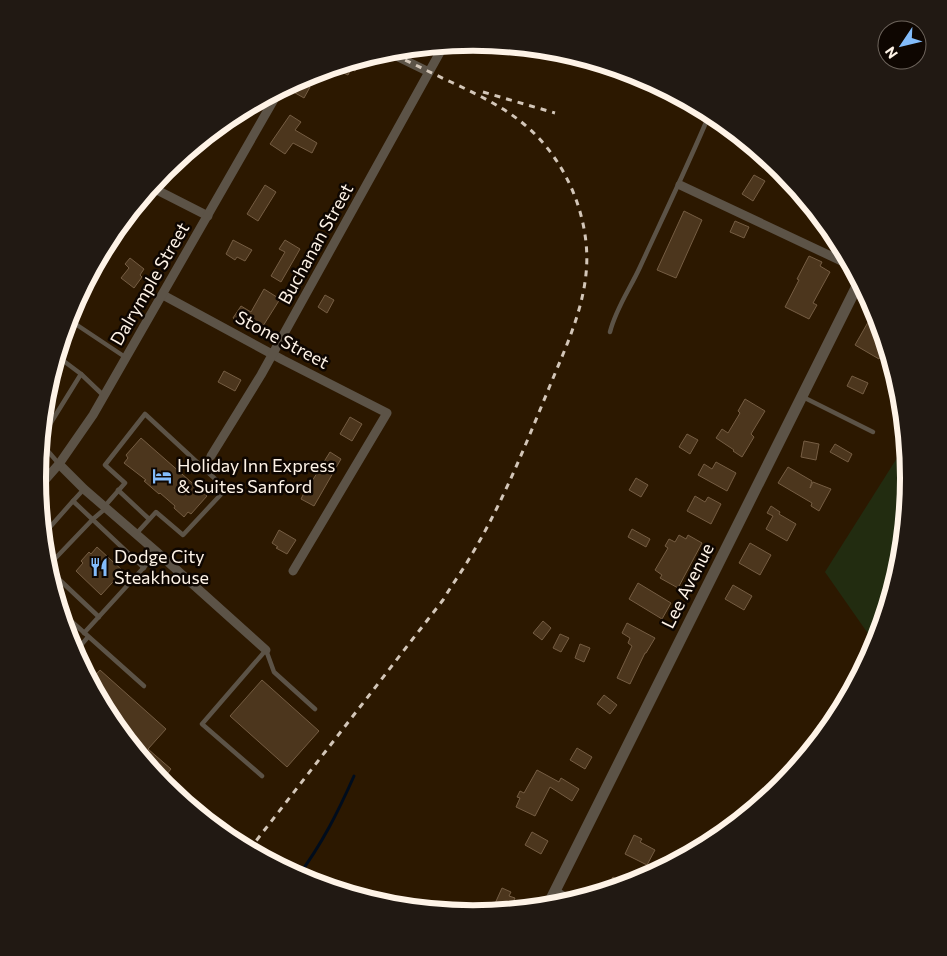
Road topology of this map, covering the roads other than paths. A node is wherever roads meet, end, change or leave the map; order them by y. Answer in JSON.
{"nodes":[{"id":1,"x":440,"y":52,"type":"edge"},
{"id":2,"x":399,"y":57,"type":"edge"},
{"id":3,"x":429,"y":72,"type":"junction"},
{"id":4,"x":273,"y":101,"type":"edge"},
{"id":5,"x":707,"y":120,"type":"edge"},
{"id":6,"x":680,"y":185,"type":"junction"},
{"id":7,"x":157,"y":190,"type":"edge"},
{"id":8,"x":208,"y":216,"type":"junction"},
{"id":9,"x":842,"y":261,"type":"edge"},
{"id":10,"x":856,"y":288,"type":"edge"},
{"id":11,"x":163,"y":295,"type":"junction"},
{"id":12,"x":75,"y":324,"type":"edge"},
{"id":13,"x":610,"y":332,"type":"dead end"},
{"id":14,"x":273,"y":354,"type":"junction"},
{"id":15,"x":127,"y":358,"type":"junction"},
{"id":16,"x":63,"y":360,"type":"edge"},
{"id":17,"x":81,"y":374,"type":"junction"},
{"id":18,"x":104,"y":396,"type":"junction"},
{"id":19,"x":802,"y":396,"type":"junction"},
{"id":20,"x":50,"y":425,"type":"edge"},
{"id":21,"x":874,"y":432,"type":"dead end"},
{"id":22,"x":47,"y":450,"type":"edge"},
{"id":23,"x":212,"y":456,"type":"dead end"},
{"id":24,"x":59,"y":464,"type":"junction"},
{"id":25,"x":46,"y":479,"type":"edge"},
{"id":26,"x":84,"y":489,"type":"junction"},
{"id":27,"x":118,"y":490,"type":"junction"},
{"id":28,"x":73,"y":500,"type":"junction"},
{"id":29,"x":105,"y":507,"type":"junction"},
{"id":30,"x":93,"y":519,"type":"junction"},
{"id":31,"x":149,"y":519,"type":"junction"},
{"id":32,"x":49,"y":528,"type":"edge"},
{"id":33,"x":136,"y":534,"type":"junction"},
{"id":34,"x":158,"y":553,"type":"junction"},
{"id":35,"x":54,"y":561,"type":"edge"},
{"id":36,"x":144,"y":568,"type":"junction"},
{"id":37,"x":293,"y":571,"type":"dead end"},
{"id":38,"x":58,"y":579,"type":"edge"},
{"id":39,"x":99,"y":617,"type":"junction"},
{"id":40,"x":71,"y":622,"type":"edge"},
{"id":41,"x":86,"y":635,"type":"junction"},
{"id":42,"x":80,"y":644,"type":"edge"},
{"id":43,"x":266,"y":650,"type":"junction"},
{"id":44,"x":144,"y":686,"type":"dead end"},
{"id":45,"x":316,"y":709,"type":"dead end"},
{"id":46,"x":262,"y":776,"type":"dead end"},
{"id":47,"x":556,"y":890,"type":"junction"},
{"id":48,"x":566,"y":895,"type":"edge"},
{"id":49,"x":552,"y":898,"type":"edge"}],
"edges":[{"from":1,"to":3,"type":"street","name":"Buchanan Street"},
{"from":2,"to":3,"type":"street"},
{"from":3,"to":14,"type":"street","name":"Buchanan Street"},
{"from":4,"to":8,"type":"street","name":"Dalrymple Street"},
{"from":5,"to":6,"type":"lane"},
{"from":6,"to":9,"type":"street"},
{"from":6,"to":13,"type":"lane"},
{"from":7,"to":8,"type":"street"},
{"from":8,"to":11,"type":"street","name":"Dalrymple Street"},
{"from":10,"to":19,"type":"street","name":"Lee Avenue"},
{"from":11,"to":14,"type":"street","name":"Stone Street"},
{"from":11,"to":15,"type":"street","name":"Dalrymple Street"},
{"from":12,"to":15,"type":"lane"},
{"from":14,"to":23,"type":"street","name":"Buchanan Street"},
{"from":14,"to":37,"type":"street","name":"Stone Street"},
{"from":15,"to":18,"type":"street","name":"Dalrymple Street"},
{"from":16,"to":17,"type":"lane"},
{"from":17,"to":18,"type":"lane"},
{"from":17,"to":20,"type":"lane"},
{"from":18,"to":24,"type":"street","name":"Dalrymple Street"},
{"from":19,"to":21,"type":"lane"},
{"from":19,"to":47,"type":"street","name":"Lee Avenue"},
{"from":22,"to":24,"type":"lane"},
{"from":24,"to":25,"type":"street","name":"Dalrymple Street"},
{"from":24,"to":26,"type":"street"},
{"from":26,"to":28,"type":"lane"},
{"from":26,"to":29,"type":"street"},
{"from":27,"to":29,"type":"lane"},
{"from":27,"to":31,"type":"lane"},
{"from":27,"to":31,"type":"lane"},
{"from":28,"to":30,"type":"lane"},
{"from":28,"to":32,"type":"lane"},
{"from":29,"to":30,"type":"lane"},
{"from":29,"to":33,"type":"street"},
{"from":30,"to":35,"type":"lane"},
{"from":30,"to":36,"type":"lane"},
{"from":31,"to":33,"type":"lane"},
{"from":33,"to":34,"type":"street"},
{"from":34,"to":36,"type":"lane"},
{"from":34,"to":43,"type":"street"},
{"from":36,"to":39,"type":"lane"},
{"from":38,"to":39,"type":"lane"},
{"from":39,"to":41,"type":"lane"},
{"from":40,"to":41,"type":"lane"},
{"from":41,"to":42,"type":"lane"},
{"from":41,"to":44,"type":"lane"},
{"from":43,"to":45,"type":"lane"},
{"from":43,"to":46,"type":"lane"},
{"from":47,"to":48,"type":"lane"},
{"from":47,"to":49,"type":"street","name":"Lee Avenue"}]}
